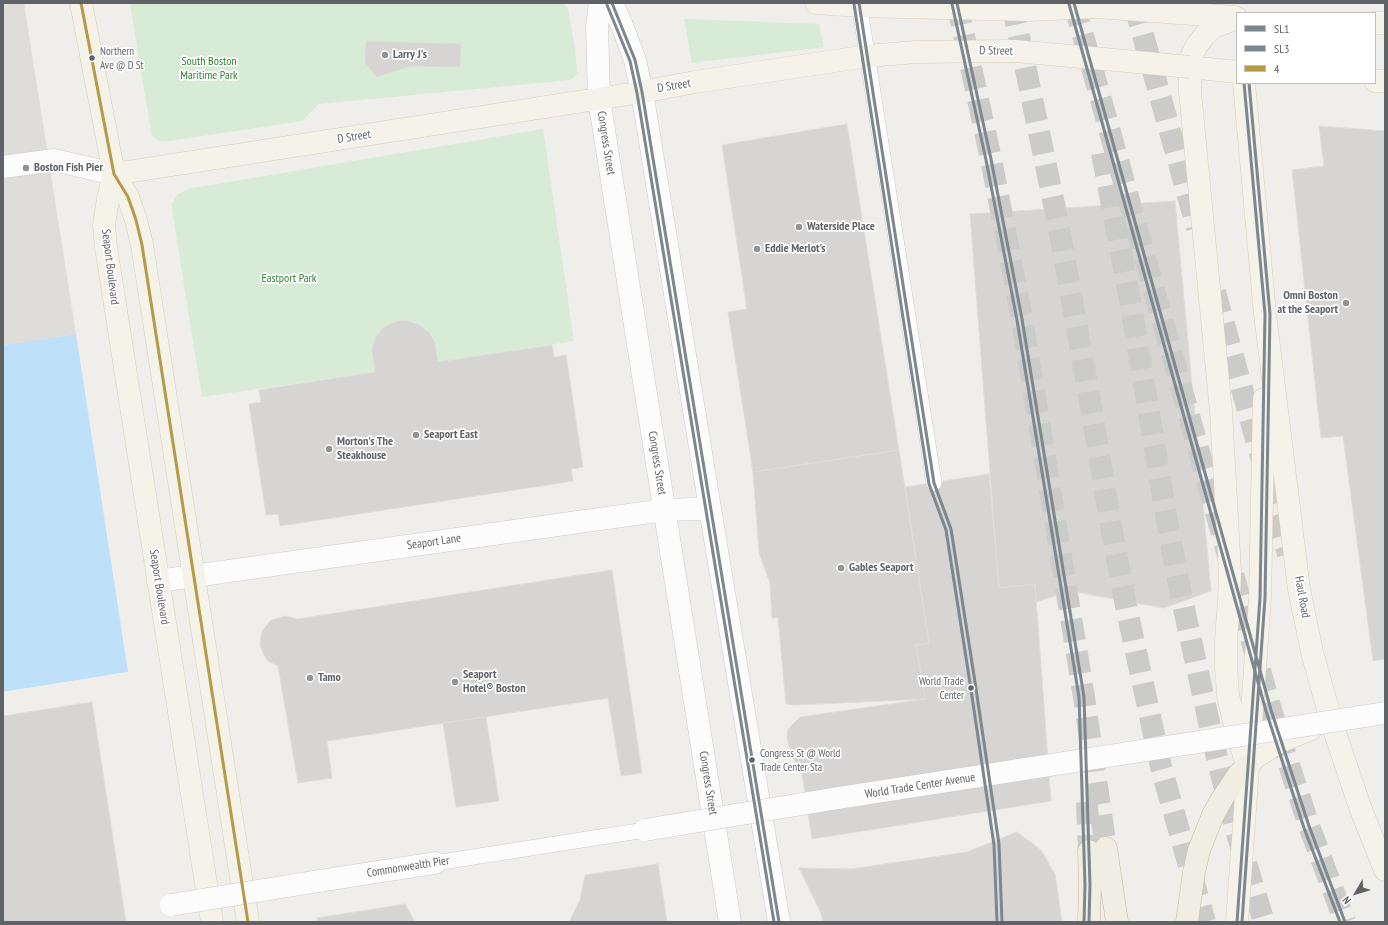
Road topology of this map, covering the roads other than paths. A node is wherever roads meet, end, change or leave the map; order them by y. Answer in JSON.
{"nodes":[{"id":1,"x":81,"y":3,"type":"edge"},
{"id":2,"x":600,"y":3,"type":"edge"},
{"id":3,"x":612,"y":3,"type":"edge"},
{"id":4,"x":816,"y":3,"type":"edge"},
{"id":5,"x":859,"y":4,"type":"edge"},
{"id":6,"x":1236,"y":18,"type":"edge"},
{"id":7,"x":1236,"y":18,"type":"edge"},
{"id":8,"x":868,"y":56,"type":"junction"},
{"id":9,"x":1190,"y":67,"type":"junction"},
{"id":10,"x":1236,"y":72,"type":"edge"},
{"id":11,"x":1244,"y":84,"type":"edge"},
{"id":12,"x":642,"y":92,"type":"junction"},
{"id":13,"x":599,"y":98,"type":"junction"},
{"id":14,"x":3,"y":167,"type":"edge"},
{"id":15,"x":114,"y":174,"type":"junction"},
{"id":16,"x":1265,"y":314,"type":"junction"},
{"id":17,"x":934,"y":483,"type":"dead end"},
{"id":18,"x":664,"y":510,"type":"junction"},
{"id":19,"x":710,"y":510,"type":"junction"},
{"id":20,"x":194,"y":576,"type":"junction"},
{"id":21,"x":158,"y":581,"type":"junction"},
{"id":22,"x":1385,"y":713,"type":"edge"},
{"id":23,"x":1385,"y":717,"type":"edge"},
{"id":24,"x":1332,"y":724,"type":"junction"},
{"id":25,"x":1247,"y":766,"type":"junction"},
{"id":26,"x":645,"y":830,"type":"joint"},
{"id":27,"x":435,"y":863,"type":"joint"},
{"id":28,"x":1385,"y":870,"type":"edge"},
{"id":29,"x":171,"y":904,"type":"dead end"},
{"id":30,"x":212,"y":922,"type":"edge"},
{"id":31,"x":248,"y":922,"type":"edge"},
{"id":32,"x":730,"y":922,"type":"edge"},
{"id":33,"x":779,"y":922,"type":"edge"},
{"id":34,"x":1089,"y":922,"type":"edge"},
{"id":35,"x":1117,"y":922,"type":"edge"},
{"id":36,"x":1187,"y":922,"type":"edge"},
{"id":37,"x":1237,"y":922,"type":"edge"}],
"edges":[{"from":1,"to":15,"type":"main road"},
{"from":2,"to":13,"type":"main road","name":"Congress Street"},
{"from":3,"to":12,"type":"main road"},
{"from":4,"to":5,"type":"main road"},
{"from":5,"to":6,"type":"main road"},
{"from":5,"to":8,"type":"lane"},
{"from":7,"to":9,"type":"main road"},
{"from":8,"to":9,"type":"main road","name":"D Street","bridge":true},
{"from":8,"to":12,"type":"main road","name":"D Street"},
{"from":8,"to":17,"type":"lane"},
{"from":9,"to":10,"type":"main road","name":"D Street"},
{"from":9,"to":25,"type":"main road"},
{"from":11,"to":16,"type":"main road","name":"Haul Road"},
{"from":12,"to":13,"type":"main road","name":"D Street"},
{"from":12,"to":19,"type":"main road"},
{"from":13,"to":15,"type":"main road","name":"D Street"},
{"from":13,"to":18,"type":"main road","name":"Congress Street"},
{"from":14,"to":15,"type":"main road"},
{"from":15,"to":20,"type":"main road"},
{"from":15,"to":21,"type":"main road","name":"Seaport Boulevard"},
{"from":16,"to":24,"type":"main road","name":"Haul Road"},
{"from":16,"to":25,"type":"main road","name":"Haul Road"},
{"from":18,"to":19,"type":"main road","name":"Seaport Lane"},
{"from":18,"to":20,"type":"main road","name":"Seaport Lane"},
{"from":18,"to":32,"type":"main road","name":"Congress Street"},
{"from":19,"to":33,"type":"main road"},
{"from":20,"to":21,"type":"main road","name":"Seaport Lane"},
{"from":20,"to":31,"type":"main road"},
{"from":21,"to":30,"type":"main road","name":"Seaport Boulevard"},
{"from":22,"to":26,"type":"main road","name":"World Trade Center Avenue","bridge":true},
{"from":23,"to":24,"type":"lane"},
{"from":24,"to":25,"type":"main road"},
{"from":24,"to":28,"type":"main road","name":"Haul Road"},
{"from":25,"to":36,"type":"highway"},
{"from":25,"to":37,"type":"main road","name":"Haul Road"},
{"from":26,"to":27,"type":"lane","name":"Commonwealth Pier"},
{"from":27,"to":29,"type":"main road","name":"Commonwealth Pier","bridge":true},
{"from":34,"to":35,"type":"highway"}]}
